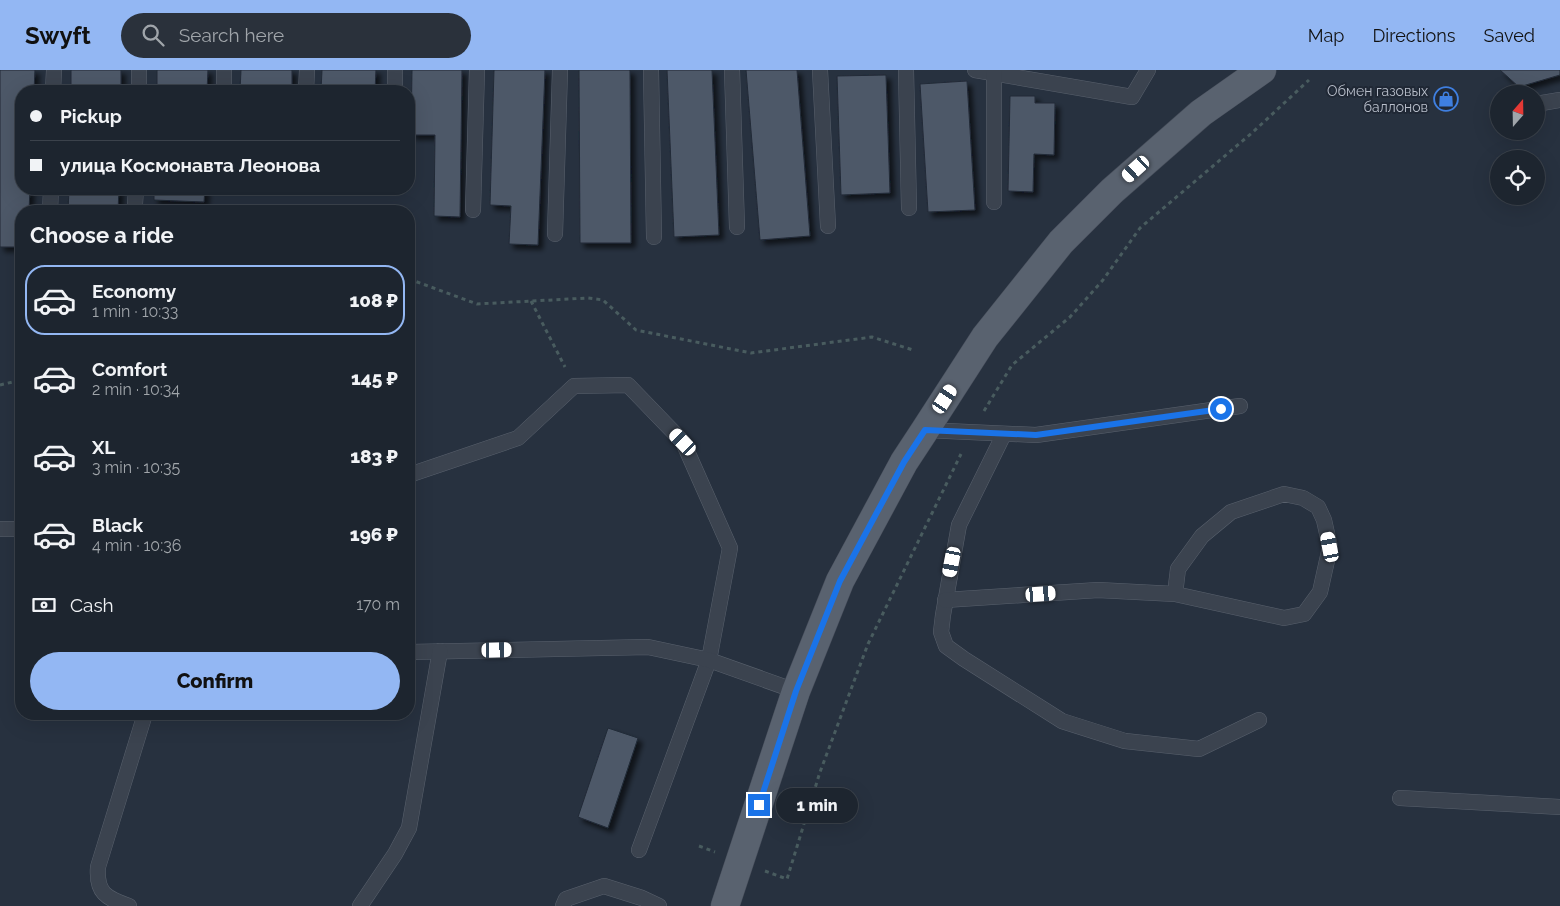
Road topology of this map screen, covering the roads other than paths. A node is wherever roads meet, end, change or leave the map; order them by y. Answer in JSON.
{"nodes":[{"id":1,"x":54,"y":70,"type":"edge"},
{"id":2,"x":139,"y":70,"type":"edge"},
{"id":3,"x":224,"y":70,"type":"edge"},
{"id":4,"x":307,"y":70,"type":"edge"},
{"id":5,"x":395,"y":70,"type":"edge"},
{"id":6,"x":477,"y":70,"type":"edge"},
{"id":7,"x":560,"y":70,"type":"edge"},
{"id":8,"x":652,"y":70,"type":"edge"},
{"id":9,"x":732,"y":70,"type":"edge"},
{"id":10,"x":820,"y":70,"type":"edge"},
{"id":11,"x":906,"y":70,"type":"edge"},
{"id":12,"x":975,"y":70,"type":"edge"},
{"id":13,"x":1148,"y":70,"type":"edge"},
{"id":14,"x":1262,"y":70,"type":"edge"},
{"id":15,"x":994,"y":73,"type":"junction"},
{"id":16,"x":53,"y":85,"type":"edge"},
{"id":17,"x":139,"y":85,"type":"edge"},
{"id":18,"x":224,"y":85,"type":"edge"},
{"id":19,"x":306,"y":85,"type":"edge"},
{"id":20,"x":395,"y":85,"type":"edge"},
{"id":21,"x":1560,"y":100,"type":"edge"},
{"id":22,"x":1545,"y":102,"type":"edge"},
{"id":23,"x":136,"y":195,"type":"edge"},
{"id":24,"x":994,"y":202,"type":"dead end"},
{"id":25,"x":135,"y":204,"type":"dead end"},
{"id":26,"x":909,"y":208,"type":"dead end"},
{"id":27,"x":473,"y":210,"type":"dead end"},
{"id":28,"x":828,"y":226,"type":"dead end"},
{"id":29,"x":737,"y":227,"type":"dead end"},
{"id":30,"x":555,"y":234,"type":"dead end"},
{"id":31,"x":654,"y":237,"type":"dead end"},
{"id":32,"x":1240,"y":406,"type":"dead end"},
{"id":33,"x":925,"y":430,"type":"junction"},
{"id":34,"x":1004,"y":434,"type":"junction"},
{"id":35,"x":415,"y":474,"type":"edge"},
{"id":36,"x":0,"y":529,"type":"edge"},
{"id":37,"x":15,"y":529,"type":"edge"},
{"id":38,"x":1175,"y":594,"type":"junction"},
{"id":39,"x":945,"y":600,"type":"junction"},
{"id":40,"x":440,"y":651,"type":"junction"},
{"id":41,"x":415,"y":652,"type":"edge"},
{"id":42,"x":709,"y":660,"type":"junction"},
{"id":43,"x":796,"y":691,"type":"junction"},
{"id":44,"x":143,"y":720,"type":"edge"},
{"id":45,"x":1260,"y":720,"type":"dead end"},
{"id":46,"x":1400,"y":798,"type":"dead end"},
{"id":47,"x":1560,"y":807,"type":"edge"},
{"id":48,"x":639,"y":850,"type":"dead end"},
{"id":49,"x":129,"y":906,"type":"edge"},
{"id":50,"x":360,"y":906,"type":"edge"},
{"id":51,"x":563,"y":906,"type":"edge"},
{"id":52,"x":659,"y":906,"type":"edge"},
{"id":53,"x":724,"y":906,"type":"edge"}],
"edges":[{"from":1,"to":16,"type":"lane"},
{"from":2,"to":17,"type":"lane"},
{"from":3,"to":18,"type":"lane"},
{"from":4,"to":19,"type":"lane"},
{"from":5,"to":20,"type":"lane"},
{"from":6,"to":27,"type":"lane"},
{"from":7,"to":30,"type":"lane"},
{"from":8,"to":31,"type":"lane"},
{"from":9,"to":29,"type":"lane"},
{"from":10,"to":28,"type":"lane"},
{"from":11,"to":26,"type":"lane"},
{"from":12,"to":15,"type":"lane"},
{"from":13,"to":15,"type":"lane"},
{"from":14,"to":33,"type":"main road"},
{"from":15,"to":24,"type":"lane"},
{"from":21,"to":22,"type":"lane"},
{"from":23,"to":25,"type":"lane"},
{"from":32,"to":34,"type":"lane"},
{"from":33,"to":34,"type":"lane"},
{"from":33,"to":43,"type":"main road"},
{"from":34,"to":39,"type":"lane"},
{"from":35,"to":42,"type":"lane"},
{"from":36,"to":37,"type":"lane"},
{"from":38,"to":38,"type":"lane"},
{"from":38,"to":39,"type":"lane"},
{"from":39,"to":45,"type":"lane"},
{"from":40,"to":41,"type":"lane"},
{"from":40,"to":42,"type":"lane"},
{"from":40,"to":50,"type":"lane"},
{"from":42,"to":43,"type":"lane"},
{"from":42,"to":48,"type":"lane"},
{"from":43,"to":53,"type":"main road"},
{"from":44,"to":49,"type":"lane"},
{"from":46,"to":47,"type":"lane"},
{"from":51,"to":52,"type":"lane"}]}
